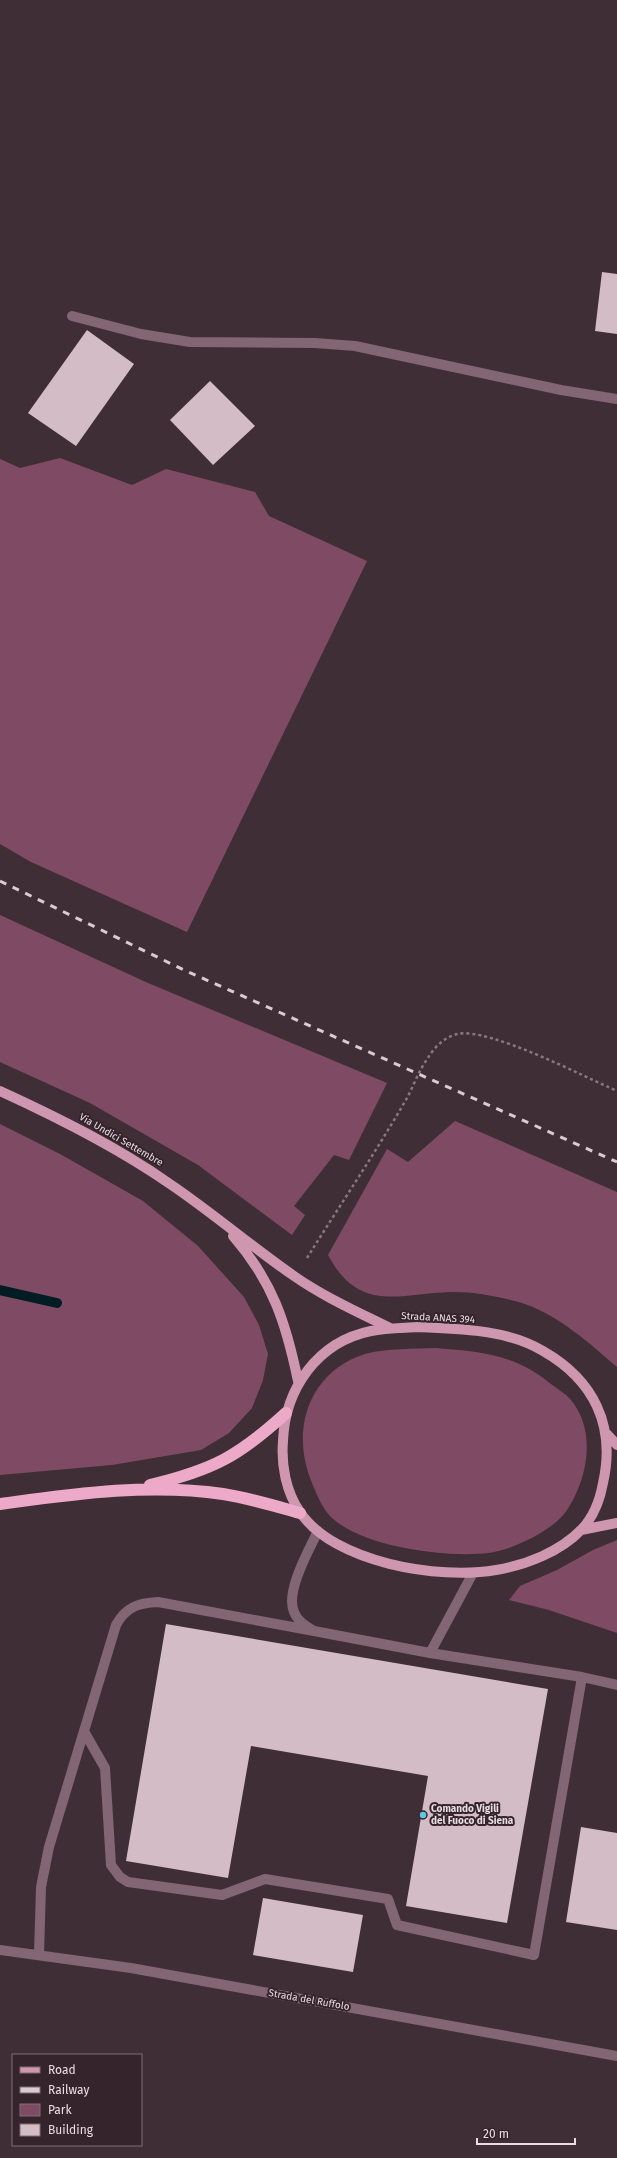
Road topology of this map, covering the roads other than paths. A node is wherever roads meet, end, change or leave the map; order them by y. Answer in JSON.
{"nodes":[{"id":1,"x":72,"y":316,"type":"dead end"},
{"id":2,"x":617,"y":399,"type":"edge"},
{"id":3,"x":0,"y":1091,"type":"edge"},
{"id":4,"x":222,"y":1222,"type":"junction"},
{"id":5,"x":390,"y":1328,"type":"junction"},
{"id":6,"x":298,"y":1382,"type":"junction"},
{"id":7,"x":286,"y":1413,"type":"junction"},
{"id":8,"x":607,"y":1434,"type":"junction"},
{"id":9,"x":617,"y":1445,"type":"edge"},
{"id":10,"x":134,"y":1489,"type":"junction"},
{"id":11,"x":0,"y":1504,"type":"edge"},
{"id":12,"x":300,"y":1513,"type":"junction"},
{"id":13,"x":617,"y":1523,"type":"edge"},
{"id":14,"x":581,"y":1530,"type":"junction"},
{"id":15,"x":318,"y":1531,"type":"junction"},
{"id":16,"x":473,"y":1573,"type":"junction"},
{"id":17,"x":314,"y":1631,"type":"junction"},
{"id":18,"x":430,"y":1653,"type":"junction"},
{"id":19,"x":582,"y":1677,"type":"junction"},
{"id":20,"x":617,"y":1685,"type":"edge"},
{"id":21,"x":85,"y":1733,"type":"junction"},
{"id":22,"x":0,"y":1950,"type":"edge"},
{"id":23,"x":39,"y":1954,"type":"junction"},
{"id":24,"x":617,"y":2056,"type":"edge"}],
"edges":[{"from":1,"to":2,"type":"street"},
{"from":3,"to":4,"type":"main road","name":"Via Undici Settembre"},
{"from":4,"to":5,"type":"main road","name":"Via Undici Settembre"},
{"from":4,"to":6,"type":"main road","name":"Via Undici Settembre"},
{"from":5,"to":6,"type":"main road","name":"Strada ANAS 394"},
{"from":5,"to":8,"type":"main road","name":"Strada ANAS 394"},
{"from":6,"to":7,"type":"main road","name":"Strada ANAS 394"},
{"from":7,"to":10,"type":"highway"},
{"from":7,"to":12,"type":"main road","name":"Strada ANAS 394"},
{"from":8,"to":9,"type":"main road","name":"Strada ANAS 394"},
{"from":8,"to":14,"type":"main road","name":"Strada ANAS 394"},
{"from":10,"to":11,"type":"highway"},
{"from":10,"to":12,"type":"highway"},
{"from":12,"to":15,"type":"main road","name":"Strada ANAS 394"},
{"from":13,"to":14,"type":"main road","name":"Strada ANAS 394"},
{"from":14,"to":16,"type":"main road","name":"Strada ANAS 394"},
{"from":15,"to":16,"type":"main road","name":"Strada ANAS 394"},
{"from":15,"to":17,"type":"street"},
{"from":16,"to":18,"type":"street"},
{"from":17,"to":18,"type":"street"},
{"from":17,"to":21,"type":"street"},
{"from":18,"to":19,"type":"street"},
{"from":19,"to":20,"type":"street"},
{"from":19,"to":21,"type":"street"},
{"from":21,"to":23,"type":"street"},
{"from":22,"to":23,"type":"street","name":"Strada del Ruffolo"},
{"from":23,"to":24,"type":"street","name":"Strada del Ruffolo"}]}
